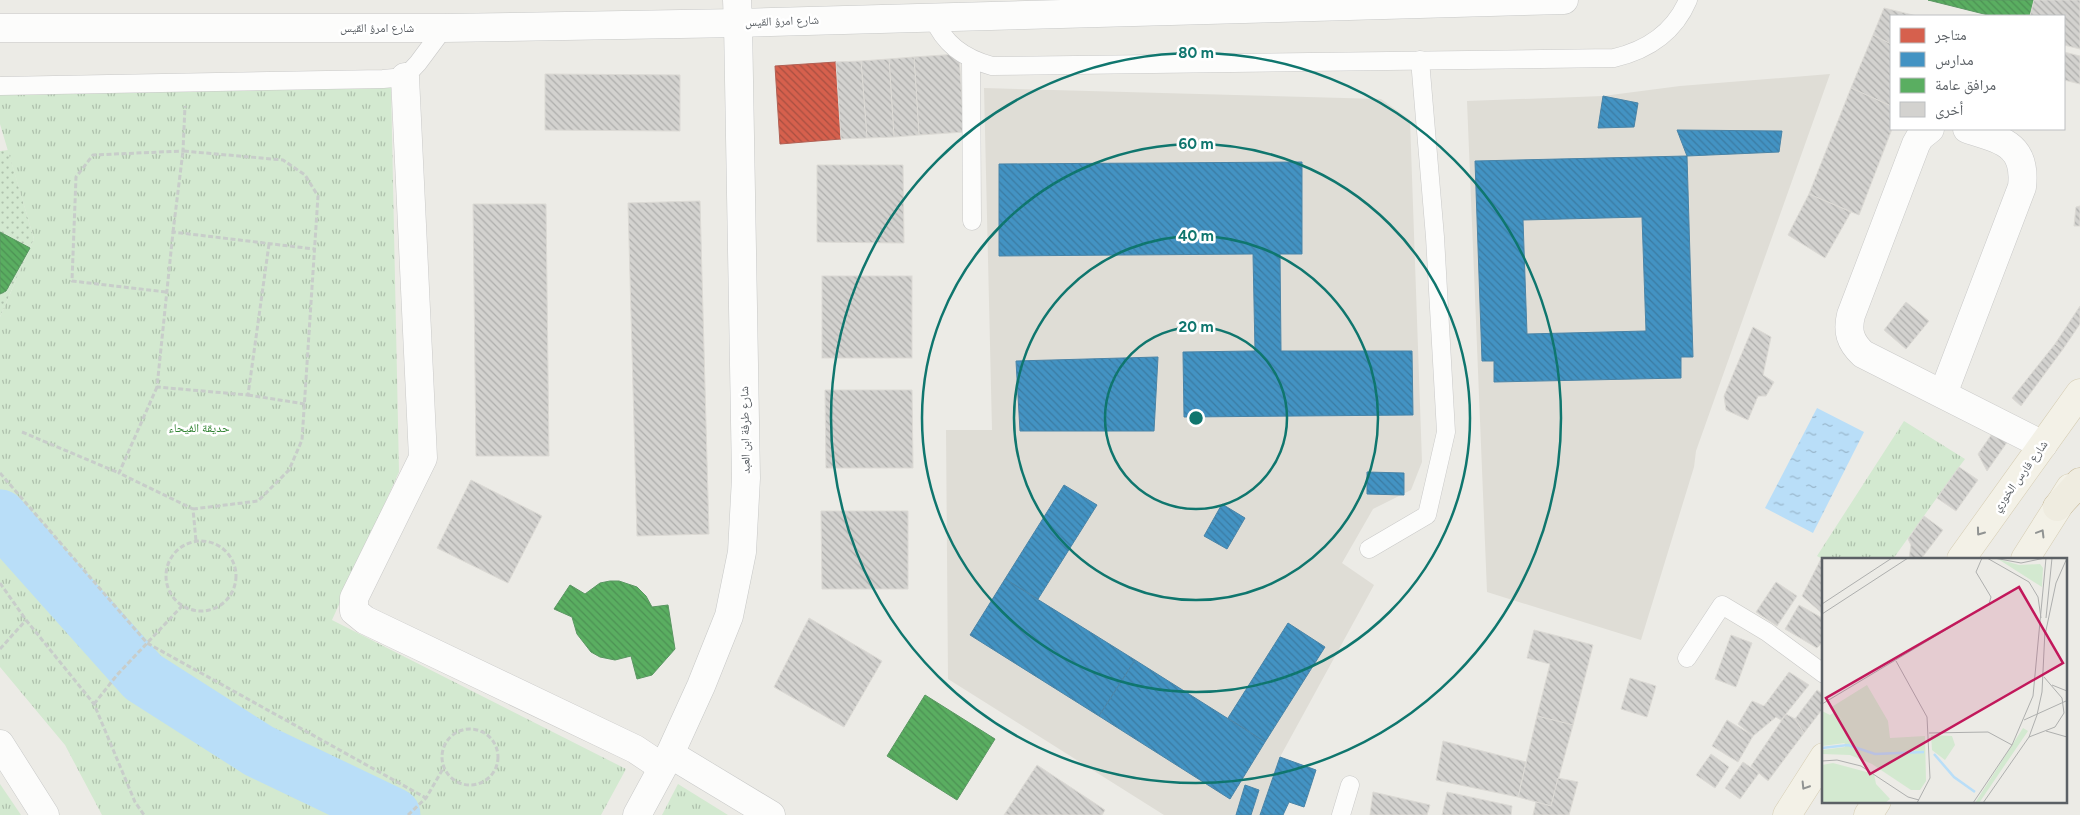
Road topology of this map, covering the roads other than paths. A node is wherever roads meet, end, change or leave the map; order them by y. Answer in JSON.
{"nodes":[{"id":1,"x":1564,"y":0,"type":"edge"},
{"id":2,"x":1688,"y":0,"type":"edge"},
{"id":3,"x":738,"y":11,"type":"edge"},
{"id":4,"x":932,"y":16,"type":"junction"},
{"id":5,"x":0,"y":28,"type":"edge"},
{"id":6,"x":444,"y":28,"type":"junction"},
{"id":7,"x":971,"y":59,"type":"junction"},
{"id":8,"x":1420,"y":60,"type":"junction"},
{"id":9,"x":405,"y":77,"type":"junction"},
{"id":10,"x":0,"y":86,"type":"edge"},
{"id":11,"x":1929,"y":130,"type":"edge"},
{"id":12,"x":1970,"y":130,"type":"edge"},
{"id":13,"x":972,"y":221,"type":"dead end"},
{"id":14,"x":2080,"y":393,"type":"edge"},
{"id":15,"x":1943,"y":394,"type":"junction"},
{"id":16,"x":2043,"y":445,"type":"junction"},
{"id":17,"x":2080,"y":475,"type":"edge"},
{"id":18,"x":2080,"y":482,"type":"edge"},
{"id":19,"x":2057,"y":507,"type":"junction"},
{"id":20,"x":1369,"y":549,"type":"dead end"},
{"id":21,"x":1962,"y":558,"type":"edge"},
{"id":22,"x":2026,"y":558,"type":"edge"},
{"id":23,"x":1687,"y":658,"type":"dead end"},
{"id":24,"x":1822,"y":673,"type":"edge"},
{"id":25,"x":0,"y":744,"type":"edge"},
{"id":26,"x":1822,"y":760,"type":"edge"},
{"id":27,"x":666,"y":761,"type":"junction"},
{"id":28,"x":1350,"y":785,"type":"dead end"},
{"id":29,"x":1876,"y":802,"type":"edge"},
{"id":30,"x":45,"y":815,"type":"edge"},
{"id":31,"x":637,"y":815,"type":"edge"},
{"id":32,"x":771,"y":815,"type":"edge"},
{"id":33,"x":1341,"y":815,"type":"edge"},
{"id":34,"x":1787,"y":815,"type":"edge"},
{"id":35,"x":1868,"y":815,"type":"edge"}],
"edges":[{"from":1,"to":4,"type":"street","name":"شارع امرؤ القيس"},
{"from":2,"to":8,"type":"lane"},
{"from":3,"to":4,"type":"street","name":"شارع امرؤ القيس"},
{"from":3,"to":6,"type":"street","name":"شارع امرؤ القيس"},
{"from":3,"to":27,"type":"street","name":"شارع طرفة ابن العبد"},
{"from":4,"to":7,"type":"lane"},
{"from":5,"to":6,"type":"street","name":"شارع امرؤ القيس"},
{"from":6,"to":9,"type":"lane"},
{"from":7,"to":8,"type":"lane"},
{"from":7,"to":13,"type":"lane"},
{"from":8,"to":20,"type":"lane"},
{"from":9,"to":10,"type":"lane"},
{"from":9,"to":27,"type":"street"},
{"from":11,"to":15,"type":"street"},
{"from":12,"to":15,"type":"street"},
{"from":14,"to":16,"type":"main road","name":"شارع فارس الخوري"},
{"from":15,"to":16,"type":"street"},
{"from":16,"to":21,"type":"main road","name":"شارع فارس الخوري","one_way":true},
{"from":17,"to":19,"type":"main road"},
{"from":18,"to":19,"type":"highway"},
{"from":22,"to":19,"type":"main road","one_way":true},
{"from":23,"to":24,"type":"lane"},
{"from":25,"to":30,"type":"street"},
{"from":26,"to":34,"type":"main road","one_way":true},
{"from":27,"to":31,"type":"street","name":"شارع طرفة ابن العبد"},
{"from":27,"to":32,"type":"street"},
{"from":28,"to":33,"type":"lane"},
{"from":29,"to":35,"type":"main road"}]}
